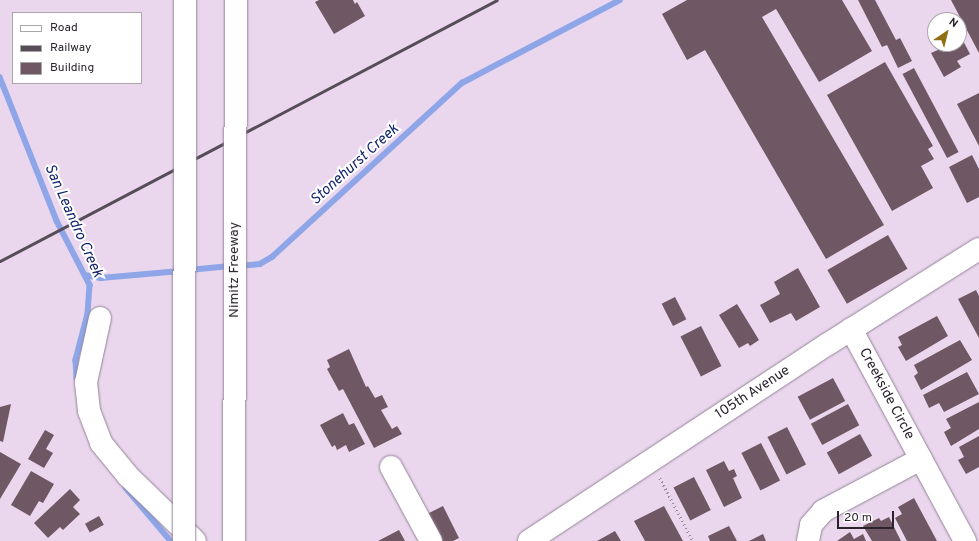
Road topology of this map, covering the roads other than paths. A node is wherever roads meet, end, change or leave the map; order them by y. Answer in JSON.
{"nodes":[{"id":1,"x":185,"y":0,"type":"edge"},
{"id":2,"x":236,"y":0,"type":"edge"},
{"id":3,"x":977,"y":258,"type":"edge"},
{"id":4,"x":100,"y":318,"type":"dead end"},
{"id":5,"x":851,"y":329,"type":"junction"},
{"id":6,"x":920,"y":459,"type":"junction"},
{"id":7,"x":391,"y":467,"type":"dead end"},
{"id":8,"x":184,"y":541,"type":"edge"},
{"id":9,"x":195,"y":541,"type":"edge"},
{"id":10,"x":234,"y":541,"type":"edge"},
{"id":11,"x":431,"y":541,"type":"edge"},
{"id":12,"x":529,"y":541,"type":"edge"},
{"id":13,"x":808,"y":541,"type":"edge"},
{"id":14,"x":965,"y":541,"type":"edge"}],
"edges":[{"from":1,"to":8,"type":"main road","bridge":true},
{"from":2,"to":10,"type":"main road","name":"Nimitz Freeway","bridge":true},
{"from":3,"to":5,"type":"main road","name":"105th Avenue"},
{"from":4,"to":9,"type":"main road"},
{"from":5,"to":6,"type":"main road","name":"Creekside Circle"},
{"from":5,"to":12,"type":"main road","name":"105th Avenue"},
{"from":6,"to":13,"type":"main road"},
{"from":6,"to":14,"type":"main road","name":"Creekside Circle"},
{"from":7,"to":11,"type":"main road"}]}
